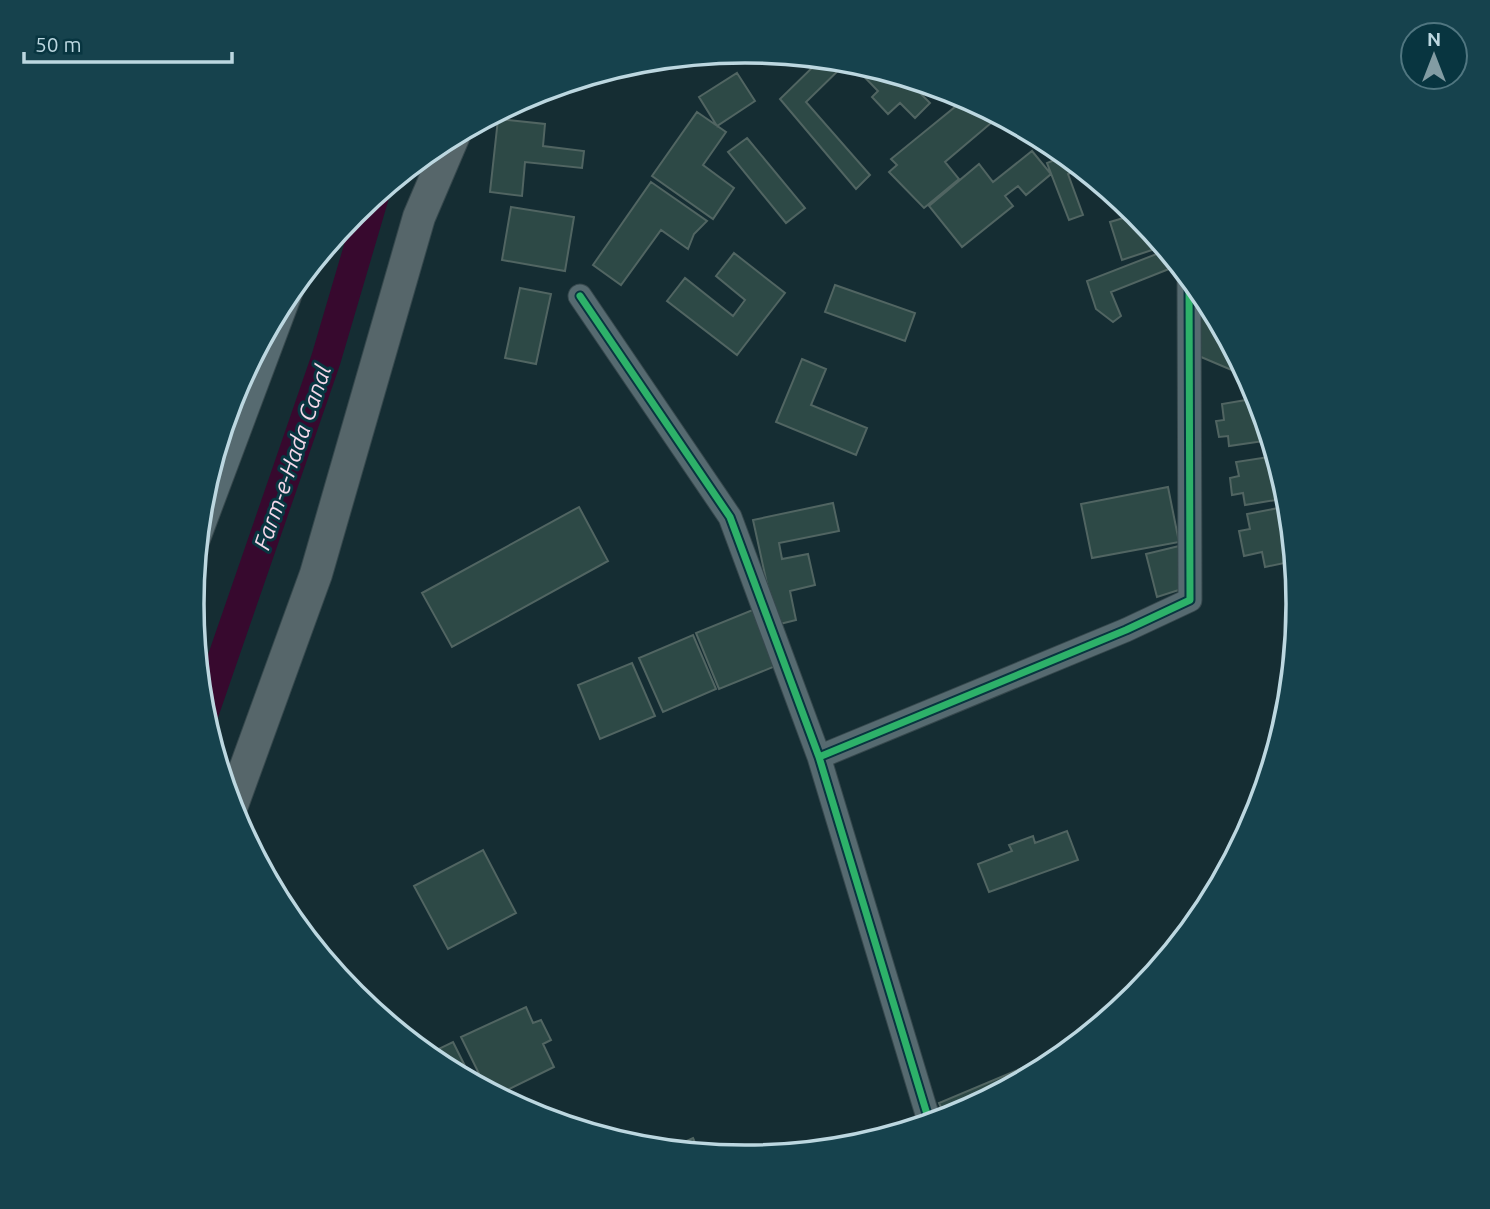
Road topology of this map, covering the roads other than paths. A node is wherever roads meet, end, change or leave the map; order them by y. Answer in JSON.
{"nodes":[{"id":1,"x":447,"y":152,"type":"edge"},
{"id":2,"x":1189,"y":295,"type":"edge"},
{"id":3,"x":580,"y":296,"type":"dead end"},
{"id":4,"x":274,"y":338,"type":"edge"},
{"id":5,"x":215,"y":496,"type":"edge"},
{"id":6,"x":819,"y":757,"type":"junction"},
{"id":7,"x":237,"y":791,"type":"edge"},
{"id":8,"x":927,"y":1114,"type":"edge"}],
"edges":[{"from":1,"to":7,"type":"street"},
{"from":2,"to":6,"type":"street"},
{"from":3,"to":6,"type":"street"},
{"from":4,"to":5,"type":"street"},
{"from":6,"to":8,"type":"street"}]}
